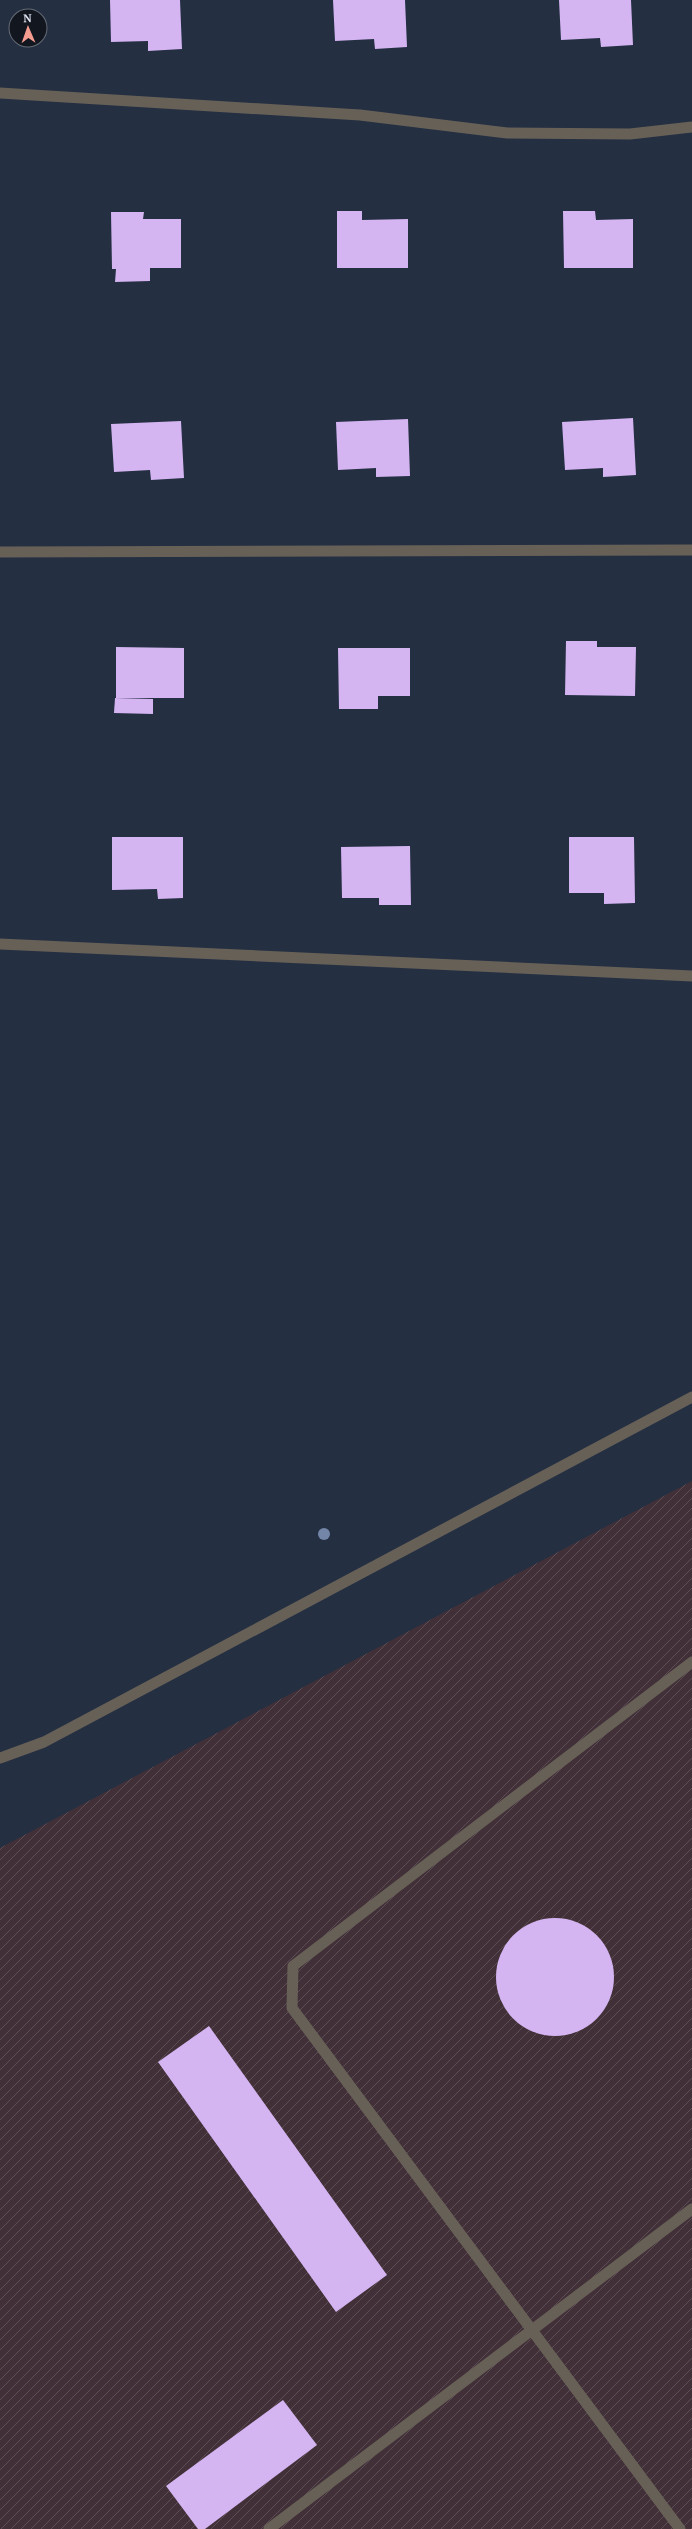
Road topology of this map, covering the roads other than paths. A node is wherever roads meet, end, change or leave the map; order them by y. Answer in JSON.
{"nodes":[{"id":1,"x":0,"y":93,"type":"edge"},
{"id":2,"x":692,"y":127,"type":"edge"},
{"id":3,"x":692,"y":550,"type":"edge"},
{"id":4,"x":0,"y":552,"type":"edge"},
{"id":5,"x":0,"y":944,"type":"edge"},
{"id":6,"x":692,"y":976,"type":"edge"},
{"id":7,"x":692,"y":1397,"type":"edge"},
{"id":8,"x":692,"y":1662,"type":"edge"},
{"id":9,"x":0,"y":1758,"type":"edge"},
{"id":10,"x":692,"y":2209,"type":"edge"},
{"id":11,"x":532,"y":2330,"type":"junction"},
{"id":12,"x":269,"y":2529,"type":"edge"},
{"id":13,"x":680,"y":2529,"type":"edge"}],
"edges":[{"from":1,"to":2,"type":"street"},
{"from":3,"to":4,"type":"street"},
{"from":5,"to":6,"type":"street"},
{"from":7,"to":9,"type":"street"},
{"from":8,"to":11,"type":"street"},
{"from":10,"to":11,"type":"street"},
{"from":11,"to":12,"type":"street"},
{"from":11,"to":13,"type":"street"}]}
